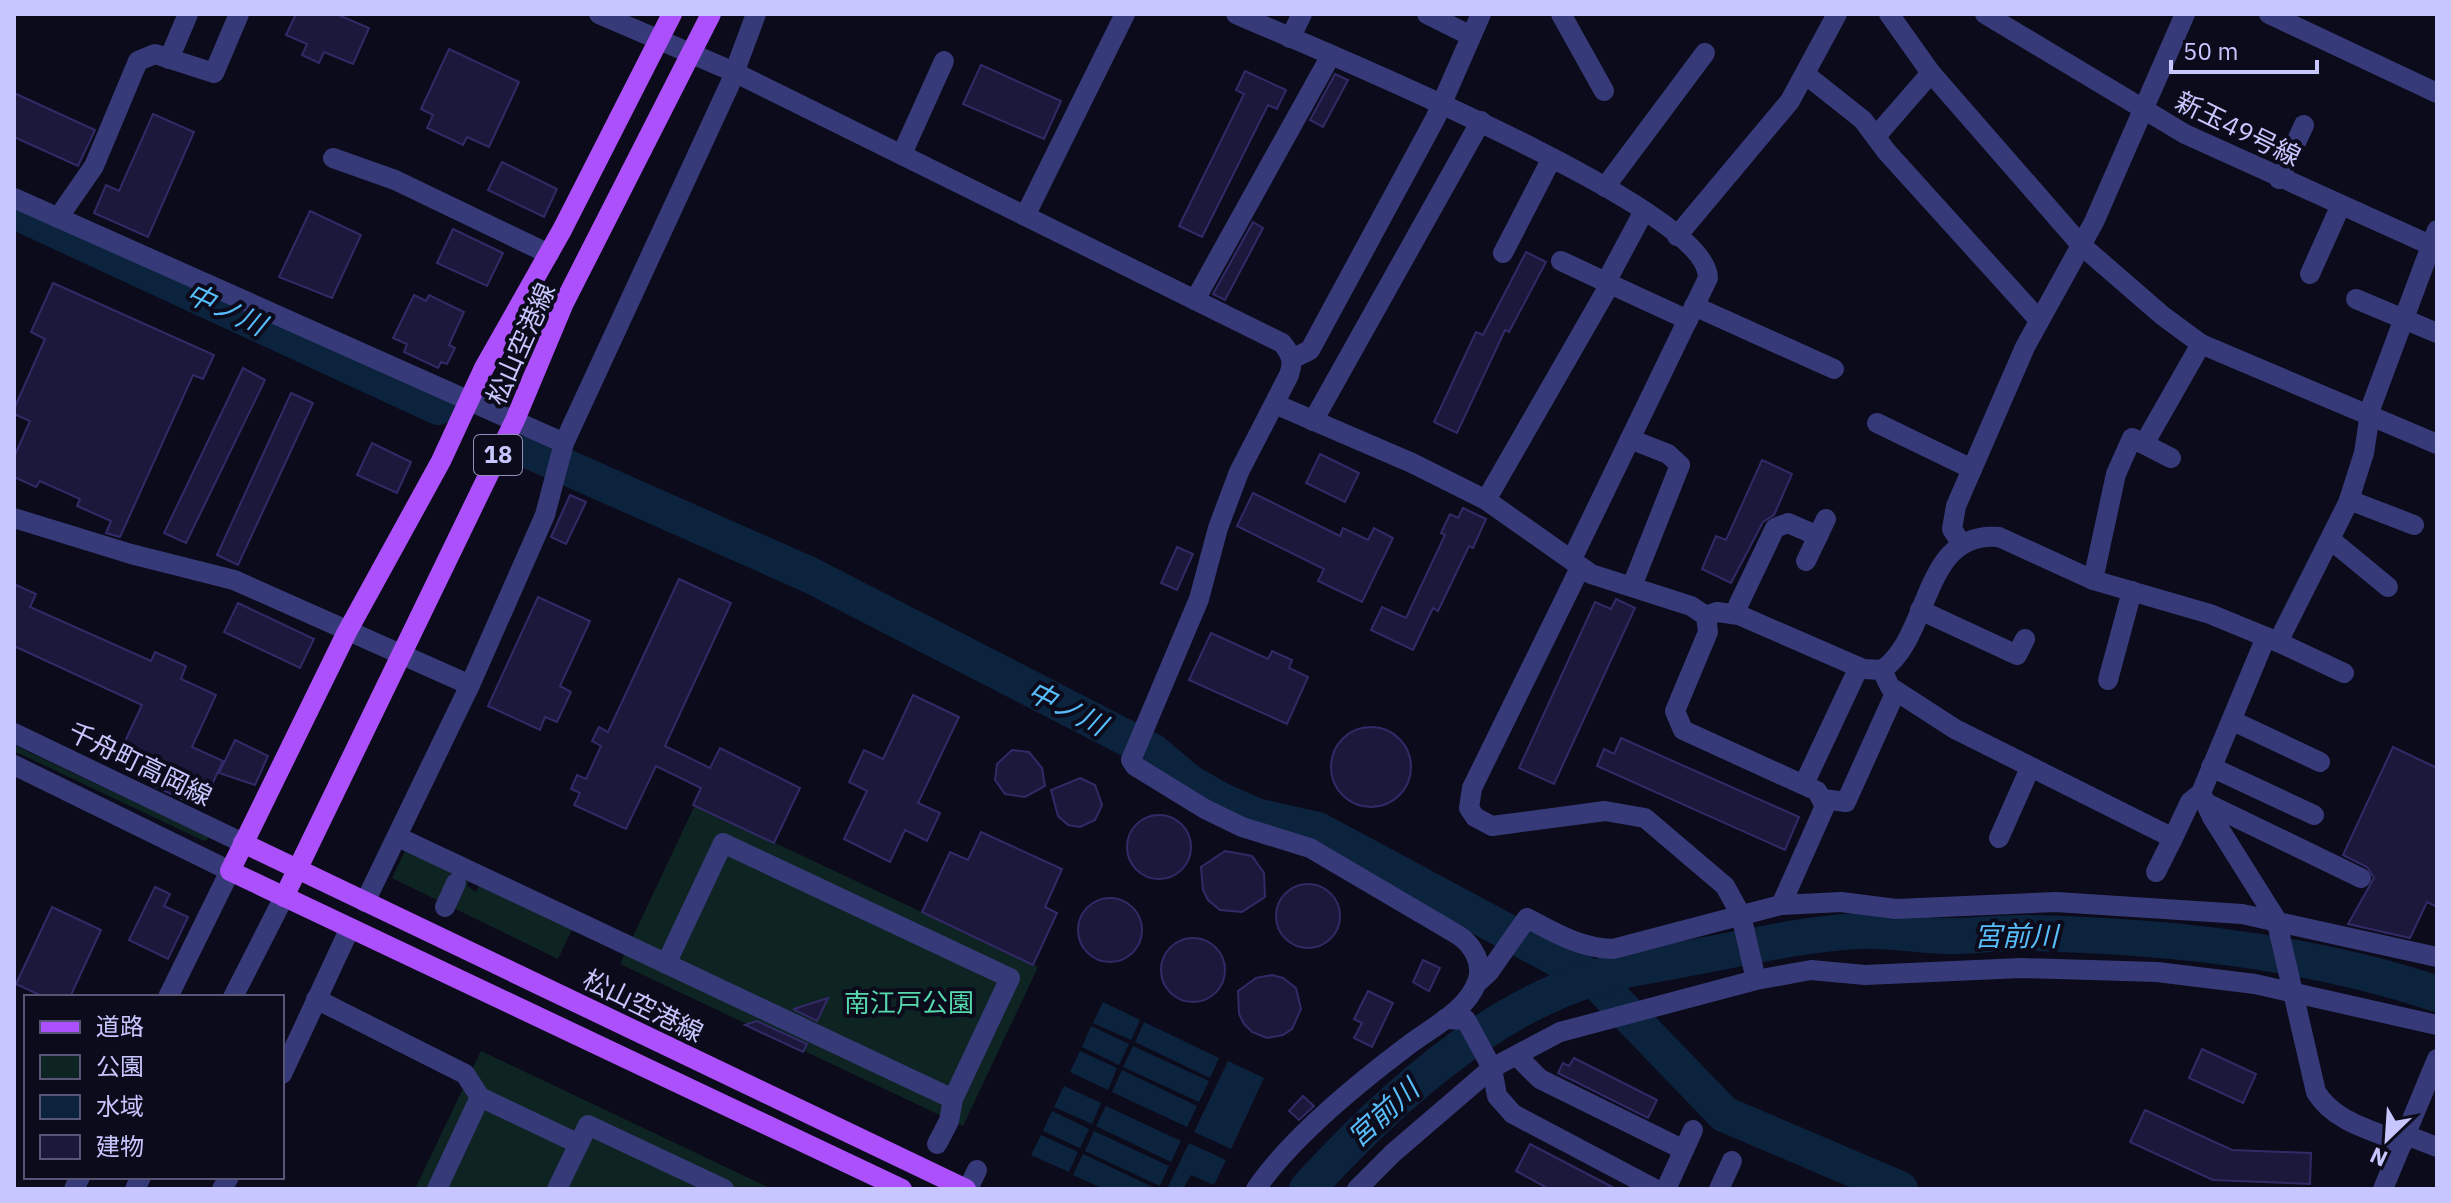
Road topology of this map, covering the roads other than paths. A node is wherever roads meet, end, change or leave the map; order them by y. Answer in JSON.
{"nodes":[{"id":1,"x":188,"y":14,"type":"edge"},
{"id":2,"x":239,"y":14,"type":"edge"},
{"id":3,"x":599,"y":14,"type":"edge"},
{"id":4,"x":672,"y":14,"type":"edge"},
{"id":5,"x":711,"y":14,"type":"edge"},
{"id":6,"x":756,"y":14,"type":"edge"},
{"id":7,"x":1125,"y":14,"type":"edge"},
{"id":8,"x":1236,"y":14,"type":"edge"},
{"id":9,"x":1302,"y":14,"type":"edge"},
{"id":10,"x":1427,"y":14,"type":"edge"},
{"id":11,"x":1481,"y":14,"type":"edge"},
{"id":12,"x":1561,"y":14,"type":"edge"},
{"id":13,"x":1837,"y":14,"type":"edge"},
{"id":14,"x":1889,"y":14,"type":"edge"},
{"id":15,"x":1985,"y":14,"type":"edge"},
{"id":16,"x":2185,"y":14,"type":"edge"},
{"id":17,"x":2269,"y":14,"type":"edge"},
{"id":18,"x":1471,"y":36,"type":"junction"},
{"id":19,"x":1290,"y":38,"type":"junction"},
{"id":20,"x":658,"y":41,"type":"junction"},
{"id":21,"x":1705,"y":53,"type":"dead end"},
{"id":22,"x":690,"y":56,"type":"junction"},
{"id":23,"x":1330,"y":57,"type":"junction"},
{"id":24,"x":169,"y":59,"type":"junction"},
{"id":25,"x":944,"y":61,"type":"dead end"},
{"id":26,"x":734,"y":72,"type":"junction"},
{"id":27,"x":1931,"y":73,"type":"junction"},
{"id":28,"x":1805,"y":74,"type":"junction"},
{"id":29,"x":1604,"y":91,"type":"dead end"},
{"id":30,"x":2437,"y":93,"type":"edge"},
{"id":31,"x":1442,"y":103,"type":"junction"},
{"id":32,"x":2143,"y":111,"type":"junction"},
{"id":33,"x":1481,"y":121,"type":"junction"},
{"id":34,"x":2304,"y":125,"type":"dead end"},
{"id":35,"x":1877,"y":135,"type":"junction"},
{"id":36,"x":902,"y":154,"type":"junction"},
{"id":37,"x":333,"y":158,"type":"dead end"},
{"id":38,"x":1552,"y":158,"type":"junction"},
{"id":39,"x":2279,"y":179,"type":"junction"},
{"id":40,"x":1605,"y":187,"type":"junction"},
{"id":41,"x":14,"y":198,"type":"edge"},
{"id":42,"x":2340,"y":207,"type":"junction"},
{"id":43,"x":1644,"y":211,"type":"junction"},
{"id":44,"x":1025,"y":216,"type":"junction"},
{"id":45,"x":58,"y":218,"type":"junction"},
{"id":46,"x":1677,"y":236,"type":"junction"},
{"id":47,"x":2435,"y":241,"type":"edge"},
{"id":48,"x":2081,"y":245,"type":"junction"},
{"id":49,"x":1503,"y":253,"type":"dead end"},
{"id":50,"x":549,"y":254,"type":"junction"},
{"id":51,"x":1561,"y":261,"type":"dead end"},
{"id":52,"x":2310,"y":274,"type":"dead end"},
{"id":53,"x":1608,"y":283,"type":"junction"},
{"id":54,"x":2356,"y":299,"type":"dead end"},
{"id":55,"x":1195,"y":300,"type":"junction"},
{"id":56,"x":1691,"y":313,"type":"junction"},
{"id":57,"x":2403,"y":319,"type":"junction"},
{"id":58,"x":2039,"y":320,"type":"junction"},
{"id":59,"x":2437,"y":333,"type":"edge"},
{"id":60,"x":2201,"y":344,"type":"junction"},
{"id":61,"x":1292,"y":359,"type":"junction"},
{"id":62,"x":1834,"y":369,"type":"dead end"},
{"id":63,"x":470,"y":401,"type":"junction"},
{"id":64,"x":1275,"y":404,"type":"junction"},
{"id":65,"x":2368,"y":418,"type":"junction"},
{"id":66,"x":515,"y":420,"type":"junction"},
{"id":67,"x":1313,"y":421,"type":"junction"},
{"id":68,"x":1877,"y":423,"type":"dead end"},
{"id":69,"x":1630,"y":439,"type":"junction"},
{"id":70,"x":2144,"y":444,"type":"junction"},
{"id":71,"x":2437,"y":444,"type":"edge"},
{"id":72,"x":560,"y":457,"type":"junction"},
{"id":73,"x":2171,"y":458,"type":"dead end"},
{"id":74,"x":1972,"y":469,"type":"junction"},
{"id":75,"x":1486,"y":500,"type":"junction"},
{"id":76,"x":2349,"y":500,"type":"junction"},
{"id":77,"x":14,"y":518,"type":"edge"},
{"id":78,"x":2414,"y":525,"type":"dead end"},
{"id":79,"x":2331,"y":540,"type":"junction"},
{"id":80,"x":1961,"y":543,"type":"junction"},
{"id":81,"x":1806,"y":561,"type":"dead end"},
{"id":82,"x":1576,"y":564,"type":"junction"},
{"id":83,"x":2093,"y":580,"type":"junction"},
{"id":84,"x":1632,"y":586,"type":"junction"},
{"id":85,"x":2388,"y":587,"type":"dead end"},
{"id":86,"x":2132,"y":591,"type":"junction"},
{"id":87,"x":1920,"y":610,"type":"junction"},
{"id":88,"x":1734,"y":614,"type":"junction"},
{"id":89,"x":1706,"y":616,"type":"junction"},
{"id":90,"x":347,"y":632,"type":"junction"},
{"id":91,"x":2025,"y":639,"type":"dead end"},
{"id":92,"x":2272,"y":640,"type":"junction"},
{"id":93,"x":400,"y":656,"type":"junction"},
{"id":94,"x":1859,"y":667,"type":"junction"},
{"id":95,"x":1882,"y":670,"type":"junction"},
{"id":96,"x":2344,"y":673,"type":"dead end"},
{"id":97,"x":2108,"y":680,"type":"dead end"},
{"id":98,"x":470,"y":685,"type":"junction"},
{"id":99,"x":1896,"y":691,"type":"junction"},
{"id":100,"x":2233,"y":721,"type":"junction"},
{"id":101,"x":14,"y":733,"type":"edge"},
{"id":102,"x":2320,"y":762,"type":"dead end"},
{"id":103,"x":14,"y":765,"type":"edge"},
{"id":104,"x":2211,"y":767,"type":"junction"},
{"id":105,"x":2030,"y":768,"type":"junction"},
{"id":106,"x":1804,"y":784,"type":"junction"},
{"id":107,"x":2202,"y":798,"type":"junction"},
{"id":108,"x":1823,"y":799,"type":"junction"},
{"id":109,"x":2314,"y":815,"type":"dead end"},
{"id":110,"x":1999,"y":838,"type":"dead end"},
{"id":111,"x":2173,"y":838,"type":"junction"},
{"id":112,"x":404,"y":840,"type":"junction"},
{"id":113,"x":243,"y":843,"type":"junction"},
{"id":114,"x":298,"y":869,"type":"junction"},
{"id":115,"x":230,"y":871,"type":"junction"},
{"id":116,"x":2156,"y":872,"type":"dead end"},
{"id":117,"x":460,"y":874,"type":"junction"},
{"id":118,"x":2361,"y":878,"type":"dead end"},
{"id":119,"x":284,"y":897,"type":"junction"},
{"id":120,"x":365,"y":902,"type":"junction"},
{"id":121,"x":1781,"y":905,"type":"junction"},
{"id":122,"x":445,"y":907,"type":"dead end"},
{"id":123,"x":1742,"y":920,"type":"junction"},
{"id":124,"x":2278,"y":924,"type":"junction"},
{"id":125,"x":350,"y":928,"type":"junction"},
{"id":126,"x":2437,"y":957,"type":"edge"},
{"id":127,"x":666,"y":964,"type":"junction"},
{"id":128,"x":1755,"y":976,"type":"junction"},
{"id":129,"x":1478,"y":982,"type":"junction"},
{"id":130,"x":2294,"y":987,"type":"junction"},
{"id":131,"x":169,"y":995,"type":"edge"},
{"id":132,"x":234,"y":995,"type":"edge"},
{"id":133,"x":322,"y":1002,"type":"junction"},
{"id":134,"x":1445,"y":1019,"type":"junction"},
{"id":135,"x":2437,"y":1025,"type":"edge"},
{"id":136,"x":1517,"y":1056,"type":"junction"},
{"id":137,"x":2437,"y":1059,"type":"edge"},
{"id":138,"x":1492,"y":1068,"type":"junction"},
{"id":139,"x":284,"y":1070,"type":"edge"},
{"id":140,"x":480,"y":1097,"type":"junction"},
{"id":141,"x":953,"y":1099,"type":"junction"},
{"id":142,"x":1693,"y":1130,"type":"dead end"},
{"id":143,"x":2404,"y":1139,"type":"junction"},
{"id":144,"x":579,"y":1144,"type":"junction"},
{"id":145,"x":937,"y":1144,"type":"dead end"},
{"id":146,"x":2437,"y":1147,"type":"edge"},
{"id":147,"x":1684,"y":1150,"type":"junction"},
{"id":148,"x":1732,"y":1161,"type":"dead end"},
{"id":149,"x":977,"y":1170,"type":"dead end"},
{"id":150,"x":437,"y":1189,"type":"edge"},
{"id":151,"x":557,"y":1189,"type":"edge"},
{"id":152,"x":724,"y":1189,"type":"edge"},
{"id":153,"x":902,"y":1189,"type":"edge"},
{"id":154,"x":967,"y":1189,"type":"edge"},
{"id":155,"x":1256,"y":1189,"type":"edge"},
{"id":156,"x":1357,"y":1189,"type":"edge"},
{"id":157,"x":1655,"y":1189,"type":"edge"},
{"id":158,"x":1666,"y":1189,"type":"edge"},
{"id":159,"x":1719,"y":1189,"type":"edge"},
{"id":160,"x":2383,"y":1189,"type":"edge"}],
"edges":[{"from":1,"to":24,"type":"street"},
{"from":2,"to":24,"type":"street"},
{"from":3,"to":20,"type":"street"},
{"from":4,"to":20,"type":"main road","name":"松山空港線","number":"18"},
{"from":5,"to":22,"type":"main road","name":"松山空港線","number":"18"},
{"from":6,"to":26,"type":"street"},
{"from":7,"to":44,"type":"street"},
{"from":8,"to":19,"type":"street"},
{"from":9,"to":19,"type":"street"},
{"from":10,"to":18,"type":"street"},
{"from":11,"to":18,"type":"street"},
{"from":12,"to":29,"type":"street"},
{"from":13,"to":28,"type":"street"},
{"from":14,"to":27,"type":"street"},
{"from":15,"to":32,"type":"street","name":"新玉49号線"},
{"from":16,"to":32,"type":"street"},
{"from":17,"to":30,"type":"street"},
{"from":18,"to":31,"type":"street"},
{"from":19,"to":23,"type":"street"},
{"from":20,"to":22,"type":"street"},
{"from":20,"to":50,"type":"main road","name":"松山空港線","number":"18"},
{"from":21,"to":40,"type":"street"},
{"from":22,"to":26,"type":"street"},
{"from":22,"to":66,"type":"main road","name":"松山空港線","number":"18"},
{"from":23,"to":31,"type":"street"},
{"from":23,"to":55,"type":"street"},
{"from":24,"to":45,"type":"street"},
{"from":25,"to":36,"type":"street"},
{"from":26,"to":36,"type":"street"},
{"from":26,"to":72,"type":"street"},
{"from":27,"to":35,"type":"street"},
{"from":27,"to":48,"type":"street"},
{"from":28,"to":35,"type":"street"},
{"from":28,"to":46,"type":"street"},
{"from":31,"to":33,"type":"street"},
{"from":31,"to":61,"type":"street"},
{"from":32,"to":39,"type":"street","name":"新玉49号線"},
{"from":32,"to":48,"type":"street"},
{"from":33,"to":38,"type":"street"},
{"from":33,"to":67,"type":"street"},
{"from":34,"to":39,"type":"street"},
{"from":35,"to":58,"type":"street"},
{"from":36,"to":44,"type":"street"},
{"from":37,"to":50,"type":"street"},
{"from":38,"to":40,"type":"street"},
{"from":38,"to":49,"type":"street"},
{"from":39,"to":42,"type":"street","name":"新玉49号線"},
{"from":40,"to":43,"type":"street"},
{"from":41,"to":45,"type":"street"},
{"from":42,"to":47,"type":"street","name":"新玉49号線"},
{"from":42,"to":52,"type":"street"},
{"from":43,"to":46,"type":"street"},
{"from":43,"to":53,"type":"street"},
{"from":44,"to":55,"type":"street"},
{"from":45,"to":63,"type":"street"},
{"from":46,"to":56,"type":"street"},
{"from":47,"to":57,"type":"street"},
{"from":48,"to":58,"type":"street"},
{"from":48,"to":60,"type":"street"},
{"from":50,"to":63,"type":"main road","name":"松山空港線","number":"18"},
{"from":51,"to":53,"type":"street"},
{"from":53,"to":56,"type":"street"},
{"from":53,"to":75,"type":"street"},
{"from":54,"to":57,"type":"street"},
{"from":55,"to":61,"type":"street"},
{"from":56,"to":62,"type":"street"},
{"from":56,"to":69,"type":"street"},
{"from":57,"to":59,"type":"street"},
{"from":57,"to":65,"type":"street"},
{"from":58,"to":74,"type":"street"},
{"from":60,"to":65,"type":"street"},
{"from":60,"to":70,"type":"street"},
{"from":61,"to":64,"type":"street"},
{"from":63,"to":66,"type":"street"},
{"from":63,"to":90,"type":"main road","name":"松山空港線","number":"18"},
{"from":64,"to":67,"type":"street"},
{"from":64,"to":129,"type":"street"},
{"from":65,"to":71,"type":"street"},
{"from":65,"to":76,"type":"street"},
{"from":66,"to":72,"type":"street"},
{"from":66,"to":93,"type":"main road","name":"松山空港線","number":"18"},
{"from":67,"to":75,"type":"street"},
{"from":68,"to":74,"type":"street"},
{"from":69,"to":82,"type":"street"},
{"from":69,"to":84,"type":"street"},
{"from":70,"to":73,"type":"street"},
{"from":70,"to":83,"type":"street"},
{"from":72,"to":98,"type":"street"},
{"from":74,"to":80,"type":"street"},
{"from":75,"to":82,"type":"street"},
{"from":76,"to":78,"type":"street"},
{"from":76,"to":79,"type":"street"},
{"from":77,"to":90,"type":"street"},
{"from":79,"to":85,"type":"street"},
{"from":79,"to":92,"type":"street"},
{"from":80,"to":83,"type":"street"},
{"from":80,"to":87,"type":"street"},
{"from":81,"to":88,"type":"street"},
{"from":82,"to":84,"type":"street"},
{"from":82,"to":123,"type":"street"},
{"from":83,"to":86,"type":"street"},
{"from":84,"to":89,"type":"street"},
{"from":86,"to":92,"type":"street"},
{"from":86,"to":97,"type":"street"},
{"from":87,"to":91,"type":"street"},
{"from":87,"to":95,"type":"street"},
{"from":88,"to":89,"type":"street"},
{"from":88,"to":94,"type":"street"},
{"from":89,"to":106,"type":"street"},
{"from":90,"to":93,"type":"street"},
{"from":90,"to":113,"type":"main road","name":"松山空港線","number":"18"},
{"from":92,"to":96,"type":"street"},
{"from":92,"to":100,"type":"street"},
{"from":93,"to":98,"type":"street"},
{"from":93,"to":114,"type":"main road","name":"松山空港線","number":"18"},
{"from":94,"to":95,"type":"street"},
{"from":94,"to":106,"type":"street"},
{"from":95,"to":99,"type":"street"},
{"from":98,"to":112,"type":"street"},
{"from":99,"to":105,"type":"street"},
{"from":99,"to":108,"type":"street"},
{"from":100,"to":102,"type":"street"},
{"from":100,"to":104,"type":"street"},
{"from":101,"to":113,"type":"street","name":"千舟町高岡線"},
{"from":103,"to":115,"type":"street"},
{"from":104,"to":107,"type":"street"},
{"from":104,"to":109,"type":"street"},
{"from":105,"to":110,"type":"street"},
{"from":105,"to":111,"type":"street"},
{"from":106,"to":108,"type":"street"},
{"from":107,"to":111,"type":"street"},
{"from":107,"to":118,"type":"street"},
{"from":107,"to":124,"type":"street"},
{"from":108,"to":121,"type":"street"},
{"from":111,"to":116,"type":"street"},
{"from":112,"to":117,"type":"street"},
{"from":112,"to":120,"type":"street"},
{"from":113,"to":114,"type":"main road","name":"松山空港線"},
{"from":113,"to":115,"type":"main road","name":"松山空港線","number":"18"},
{"from":114,"to":119,"type":"main road","name":"松山空港線","number":"18"},
{"from":114,"to":120,"type":"main road","name":"松山空港線"},
{"from":115,"to":119,"type":"main road","name":"松山空港線"},
{"from":115,"to":131,"type":"street"},
{"from":117,"to":122,"type":"street"},
{"from":117,"to":127,"type":"street"},
{"from":119,"to":125,"type":"main road","name":"松山空港線"},
{"from":119,"to":132,"type":"street"},
{"from":120,"to":154,"type":"main road","name":"松山空港線"},
{"from":121,"to":123,"type":"street"},
{"from":121,"to":124,"type":"street"},
{"from":123,"to":128,"type":"street"},
{"from":123,"to":129,"type":"street"},
{"from":124,"to":126,"type":"street"},
{"from":124,"to":130,"type":"street"},
{"from":125,"to":133,"type":"street"},
{"from":125,"to":153,"type":"main road","name":"松山空港線"},
{"from":127,"to":141,"type":"street"},
{"from":127,"to":141,"type":"street"},
{"from":128,"to":130,"type":"street"},
{"from":128,"to":136,"type":"street"},
{"from":129,"to":134,"type":"street"},
{"from":130,"to":135,"type":"street"},
{"from":130,"to":143,"type":"street"},
{"from":133,"to":139,"type":"street"},
{"from":133,"to":140,"type":"street"},
{"from":134,"to":138,"type":"street"},
{"from":134,"to":155,"type":"street"},
{"from":136,"to":138,"type":"street"},
{"from":136,"to":147,"type":"street"},
{"from":137,"to":143,"type":"street"},
{"from":138,"to":156,"type":"street"},
{"from":138,"to":157,"type":"street"},
{"from":140,"to":144,"type":"street"},
{"from":140,"to":150,"type":"street"},
{"from":141,"to":145,"type":"street"},
{"from":142,"to":147,"type":"street"},
{"from":143,"to":146,"type":"street"},
{"from":143,"to":160,"type":"street"},
{"from":144,"to":151,"type":"street"},
{"from":144,"to":152,"type":"street"},
{"from":147,"to":158,"type":"street"},
{"from":148,"to":159,"type":"street"},
{"from":149,"to":154,"type":"street"}]}
